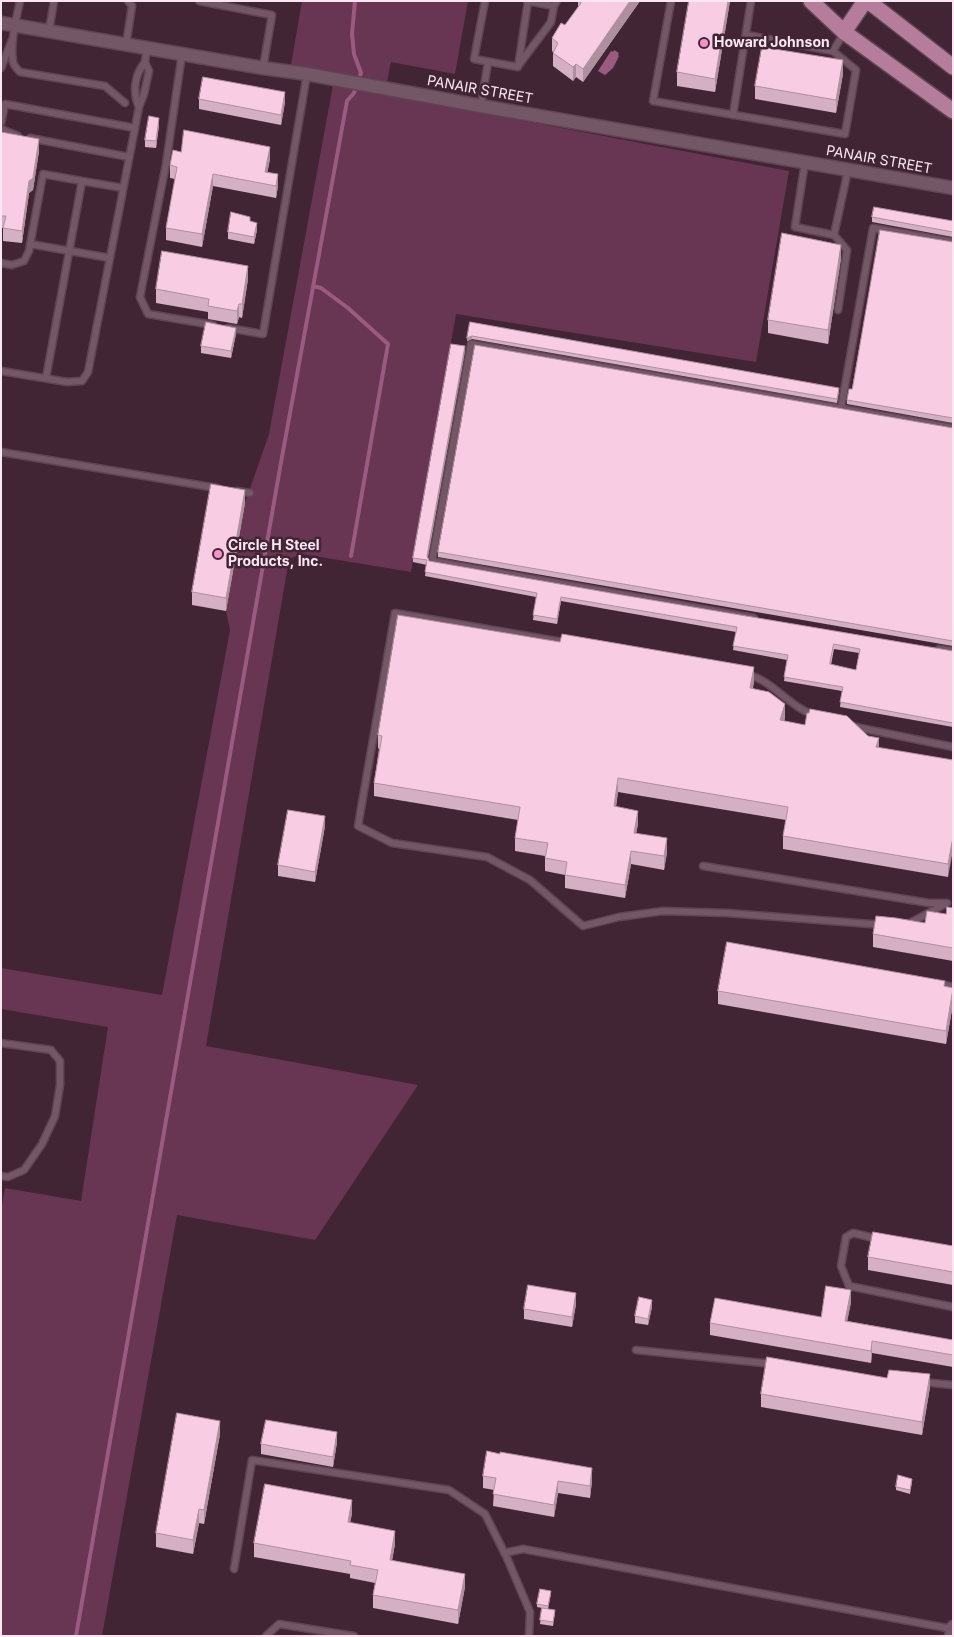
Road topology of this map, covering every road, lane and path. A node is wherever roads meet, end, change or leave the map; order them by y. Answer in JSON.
{"nodes":[{"id":1,"x":20,"y":1,"type":"edge"},
{"id":2,"x":54,"y":1,"type":"edge"},
{"id":3,"x":128,"y":1,"type":"edge"},
{"id":4,"x":199,"y":1,"type":"edge"},
{"id":5,"x":485,"y":1,"type":"edge"},
{"id":6,"x":527,"y":1,"type":"edge"},
{"id":7,"x":671,"y":1,"type":"edge"},
{"id":8,"x":751,"y":1,"type":"edge"},
{"id":9,"x":811,"y":1,"type":"edge"},
{"id":10,"x":867,"y":1,"type":"edge"},
{"id":11,"x":556,"y":4,"type":"edge"},
{"id":12,"x":1,"y":23,"type":"edge"},
{"id":13,"x":15,"y":30,"type":"junction"},
{"id":14,"x":49,"y":31,"type":"junction"},
{"id":15,"x":844,"y":32,"type":"junction"},
{"id":16,"x":746,"y":35,"type":"junction"},
{"id":17,"x":126,"y":45,"type":"junction"},
{"id":18,"x":147,"y":48,"type":"junction"},
{"id":19,"x":833,"y":51,"type":"junction"},
{"id":20,"x":182,"y":54,"type":"junction"},
{"id":21,"x":145,"y":62,"type":"junction"},
{"id":22,"x":488,"y":62,"type":"junction"},
{"id":23,"x":518,"y":67,"type":"junction"},
{"id":24,"x":953,"y":67,"type":"edge"},
{"id":25,"x":1,"y":68,"type":"edge"},
{"id":26,"x":263,"y":68,"type":"junction"},
{"id":27,"x":311,"y":75,"type":"junction"},
{"id":28,"x":481,"y":106,"type":"junction"},
{"id":29,"x":138,"y":110,"type":"junction"},
{"id":30,"x":953,"y":111,"type":"edge"},
{"id":31,"x":733,"y":115,"type":"junction"},
{"id":32,"x":1,"y":123,"type":"edge"},
{"id":33,"x":135,"y":128,"type":"junction"},
{"id":34,"x":1,"y":129,"type":"edge"},
{"id":35,"x":129,"y":157,"type":"junction"},
{"id":36,"x":806,"y":162,"type":"junction"},
{"id":37,"x":848,"y":170,"type":"junction"},
{"id":38,"x":82,"y":181,"type":"junction"},
{"id":39,"x":124,"y":188,"type":"junction"},
{"id":40,"x":953,"y":188,"type":"edge"},
{"id":41,"x":834,"y":235,"type":"junction"},
{"id":42,"x":953,"y":242,"type":"edge"},
{"id":43,"x":30,"y":244,"type":"junction"},
{"id":44,"x":70,"y":251,"type":"junction"},
{"id":45,"x":110,"y":258,"type":"junction"},
{"id":46,"x":1,"y":263,"type":"edge"},
{"id":47,"x":838,"y":310,"type":"dead end"},
{"id":48,"x":1,"y":371,"type":"edge"},
{"id":49,"x":46,"y":378,"type":"junction"},
{"id":50,"x":841,"y":408,"type":"junction"},
{"id":51,"x":953,"y":428,"type":"edge"},
{"id":52,"x":1,"y":452,"type":"edge"},
{"id":53,"x":221,"y":489,"type":"edge"},
{"id":54,"x":230,"y":490,"type":"edge"},
{"id":55,"x":250,"y":493,"type":"dead end"},
{"id":56,"x":758,"y":618,"type":"edge"},
{"id":57,"x":571,"y":644,"type":"edge"},
{"id":58,"x":931,"y":648,"type":"edge"},
{"id":59,"x":953,"y":651,"type":"edge"},
{"id":60,"x":737,"y":673,"type":"edge"},
{"id":61,"x":824,"y":718,"type":"edge"},
{"id":62,"x":841,"y":723,"type":"edge"},
{"id":63,"x":953,"y":747,"type":"edge"},
{"id":64,"x":703,"y":866,"type":"dead end"},
{"id":65,"x":950,"y":904,"type":"edge"},
{"id":66,"x":894,"y":926,"type":"edge"},
{"id":67,"x":904,"y":926,"type":"edge"},
{"id":68,"x":926,"y":981,"type":"edge"},
{"id":69,"x":953,"y":987,"type":"edge"},
{"id":70,"x":1,"y":1043,"type":"edge"},
{"id":71,"x":1,"y":1176,"type":"edge"},
{"id":72,"x":889,"y":1241,"type":"edge"},
{"id":73,"x":953,"y":1307,"type":"edge"},
{"id":74,"x":636,"y":1350,"type":"dead end"},
{"id":75,"x":776,"y":1364,"type":"edge"},
{"id":76,"x":915,"y":1381,"type":"edge"},
{"id":77,"x":953,"y":1385,"type":"edge"},
{"id":78,"x":504,"y":1553,"type":"junction"},
{"id":79,"x":234,"y":1569,"type":"dead end"},
{"id":80,"x":953,"y":1628,"type":"edge"},
{"id":81,"x":266,"y":1636,"type":"edge"},
{"id":82,"x":354,"y":1636,"type":"edge"},
{"id":83,"x":529,"y":1636,"type":"edge"},
{"id":84,"x":951,"y":1636,"type":"edge"}],
"edges":[{"from":1,"to":13,"type":"lane"},
{"from":2,"to":14,"type":"lane"},
{"from":3,"to":17,"type":"lane"},
{"from":4,"to":26,"type":"lane"},
{"from":5,"to":22,"type":"lane"},
{"from":6,"to":11,"type":"lane"},
{"from":6,"to":23,"type":"lane"},
{"from":7,"to":31,"type":"lane"},
{"from":8,"to":16,"type":"lane"},
{"from":9,"to":15,"type":"main road"},
{"from":10,"to":15,"type":"main road"},
{"from":10,"to":24,"type":"main road"},
{"from":11,"to":23,"type":"lane"},
{"from":12,"to":13,"type":"street","name":"PANAIR STREET"},
{"from":13,"to":14,"type":"street","name":"PANAIR STREET"},
{"from":13,"to":25,"type":"lane"},
{"from":13,"to":29,"type":"lane"},
{"from":14,"to":17,"type":"street","name":"PANAIR STREET"},
{"from":15,"to":19,"type":"lane"},
{"from":15,"to":30,"type":"main road"},
{"from":16,"to":19,"type":"lane"},
{"from":16,"to":31,"type":"lane"},
{"from":17,"to":18,"type":"street","name":"PANAIR STREET"},
{"from":18,"to":20,"type":"street","name":"PANAIR STREET"},
{"from":18,"to":21,"type":"lane"},
{"from":19,"to":31,"type":"lane"},
{"from":20,"to":26,"type":"street","name":"PANAIR STREET"},
{"from":20,"to":27,"type":"lane"},
{"from":21,"to":29,"type":"lane"},
{"from":21,"to":29,"type":"lane"},
{"from":22,"to":23,"type":"lane"},
{"from":22,"to":28,"type":"lane"},
{"from":26,"to":27,"type":"street","name":"PANAIR STREET"},
{"from":27,"to":28,"type":"street","name":"PANAIR STREET"},
{"from":28,"to":36,"type":"street","name":"PANAIR STREET"},
{"from":29,"to":33,"type":"lane"},
{"from":32,"to":33,"type":"lane"},
{"from":33,"to":35,"type":"lane"},
{"from":34,"to":35,"type":"lane"},
{"from":35,"to":39,"type":"lane"},
{"from":36,"to":37,"type":"street","name":"PANAIR STREET"},
{"from":36,"to":41,"type":"lane"},
{"from":37,"to":40,"type":"street","name":"PANAIR STREET"},
{"from":37,"to":41,"type":"lane"},
{"from":38,"to":39,"type":"lane"},
{"from":38,"to":43,"type":"lane"},
{"from":38,"to":44,"type":"lane"},
{"from":39,"to":45,"type":"lane"},
{"from":41,"to":47,"type":"lane"},
{"from":42,"to":50,"type":"lane"},
{"from":43,"to":44,"type":"lane"},
{"from":43,"to":46,"type":"lane"},
{"from":44,"to":45,"type":"lane"},
{"from":44,"to":49,"type":"lane"},
{"from":45,"to":49,"type":"lane"},
{"from":48,"to":49,"type":"lane"},
{"from":50,"to":51,"type":"lane"},
{"from":50,"to":56,"type":"lane"},
{"from":52,"to":53,"type":"lane"},
{"from":54,"to":55,"type":"lane"},
{"from":57,"to":66,"type":"lane"},
{"from":58,"to":59,"type":"lane"},
{"from":60,"to":61,"type":"lane"},
{"from":62,"to":63,"type":"lane"},
{"from":64,"to":65,"type":"lane"},
{"from":65,"to":67,"type":"lane"},
{"from":68,"to":69,"type":"lane"},
{"from":70,"to":71,"type":"lane"},
{"from":72,"to":73,"type":"lane"},
{"from":74,"to":75,"type":"lane"},
{"from":76,"to":77,"type":"lane"},
{"from":78,"to":79,"type":"lane"},
{"from":78,"to":80,"type":"lane"},
{"from":78,"to":83,"type":"lane"},
{"from":80,"to":84,"type":"street"},
{"from":81,"to":82,"type":"lane"}]}
